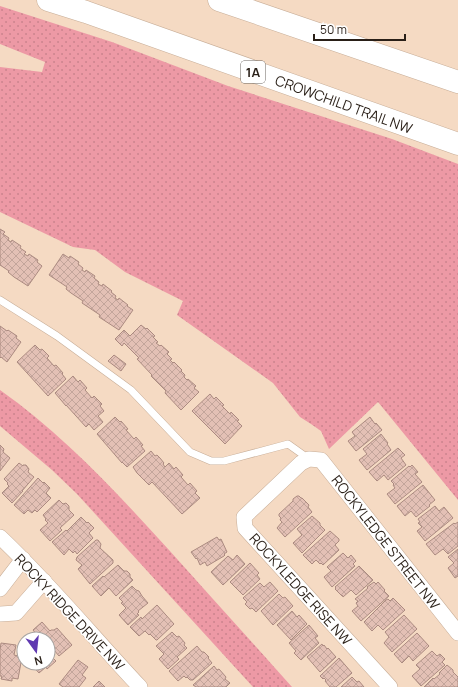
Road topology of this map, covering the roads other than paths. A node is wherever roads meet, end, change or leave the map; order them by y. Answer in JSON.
{"nodes":[{"id":1,"x":48,"y":0,"type":"edge"},
{"id":2,"x":219,"y":0,"type":"edge"},
{"id":3,"x":334,"y":39,"type":"junction"},
{"id":4,"x":458,"y":70,"type":"edge"},
{"id":5,"x":458,"y":82,"type":"edge"},
{"id":6,"x":458,"y":144,"type":"edge"},
{"id":7,"x":0,"y":300,"type":"edge"},
{"id":8,"x":310,"y":459,"type":"junction"},
{"id":9,"x":0,"y":537,"type":"edge"},
{"id":10,"x":23,"y":559,"type":"junction"},
{"id":11,"x":44,"y":581,"type":"junction"},
{"id":12,"x":0,"y":589,"type":"edge"},
{"id":13,"x":0,"y":614,"type":"edge"},
{"id":14,"x":458,"y":633,"type":"edge"},
{"id":15,"x":140,"y":687,"type":"edge"},
{"id":16,"x":390,"y":687,"type":"edge"}],
"edges":[{"from":1,"to":6,"type":"highway","name":"CROWCHILD TRAIL NW","number":"1A"},
{"from":2,"to":3,"type":"highway"},
{"from":3,"to":4,"type":"highway"},
{"from":3,"to":5,"type":"highway"},
{"from":7,"to":8,"type":"lane"},
{"from":8,"to":14,"type":"street","name":"ROCKYLEDGE STREET NW"},
{"from":8,"to":16,"type":"street","name":"ROCKYLEDGE RISE NW"},
{"from":9,"to":10,"type":"street","name":"ROCKY RIDGE DRIVE NW"},
{"from":10,"to":11,"type":"street","name":"ROCKY RIDGE DRIVE NW"},
{"from":10,"to":12,"type":"street"},
{"from":11,"to":13,"type":"street"},
{"from":11,"to":15,"type":"street","name":"ROCKY RIDGE DRIVE NW"}]}
